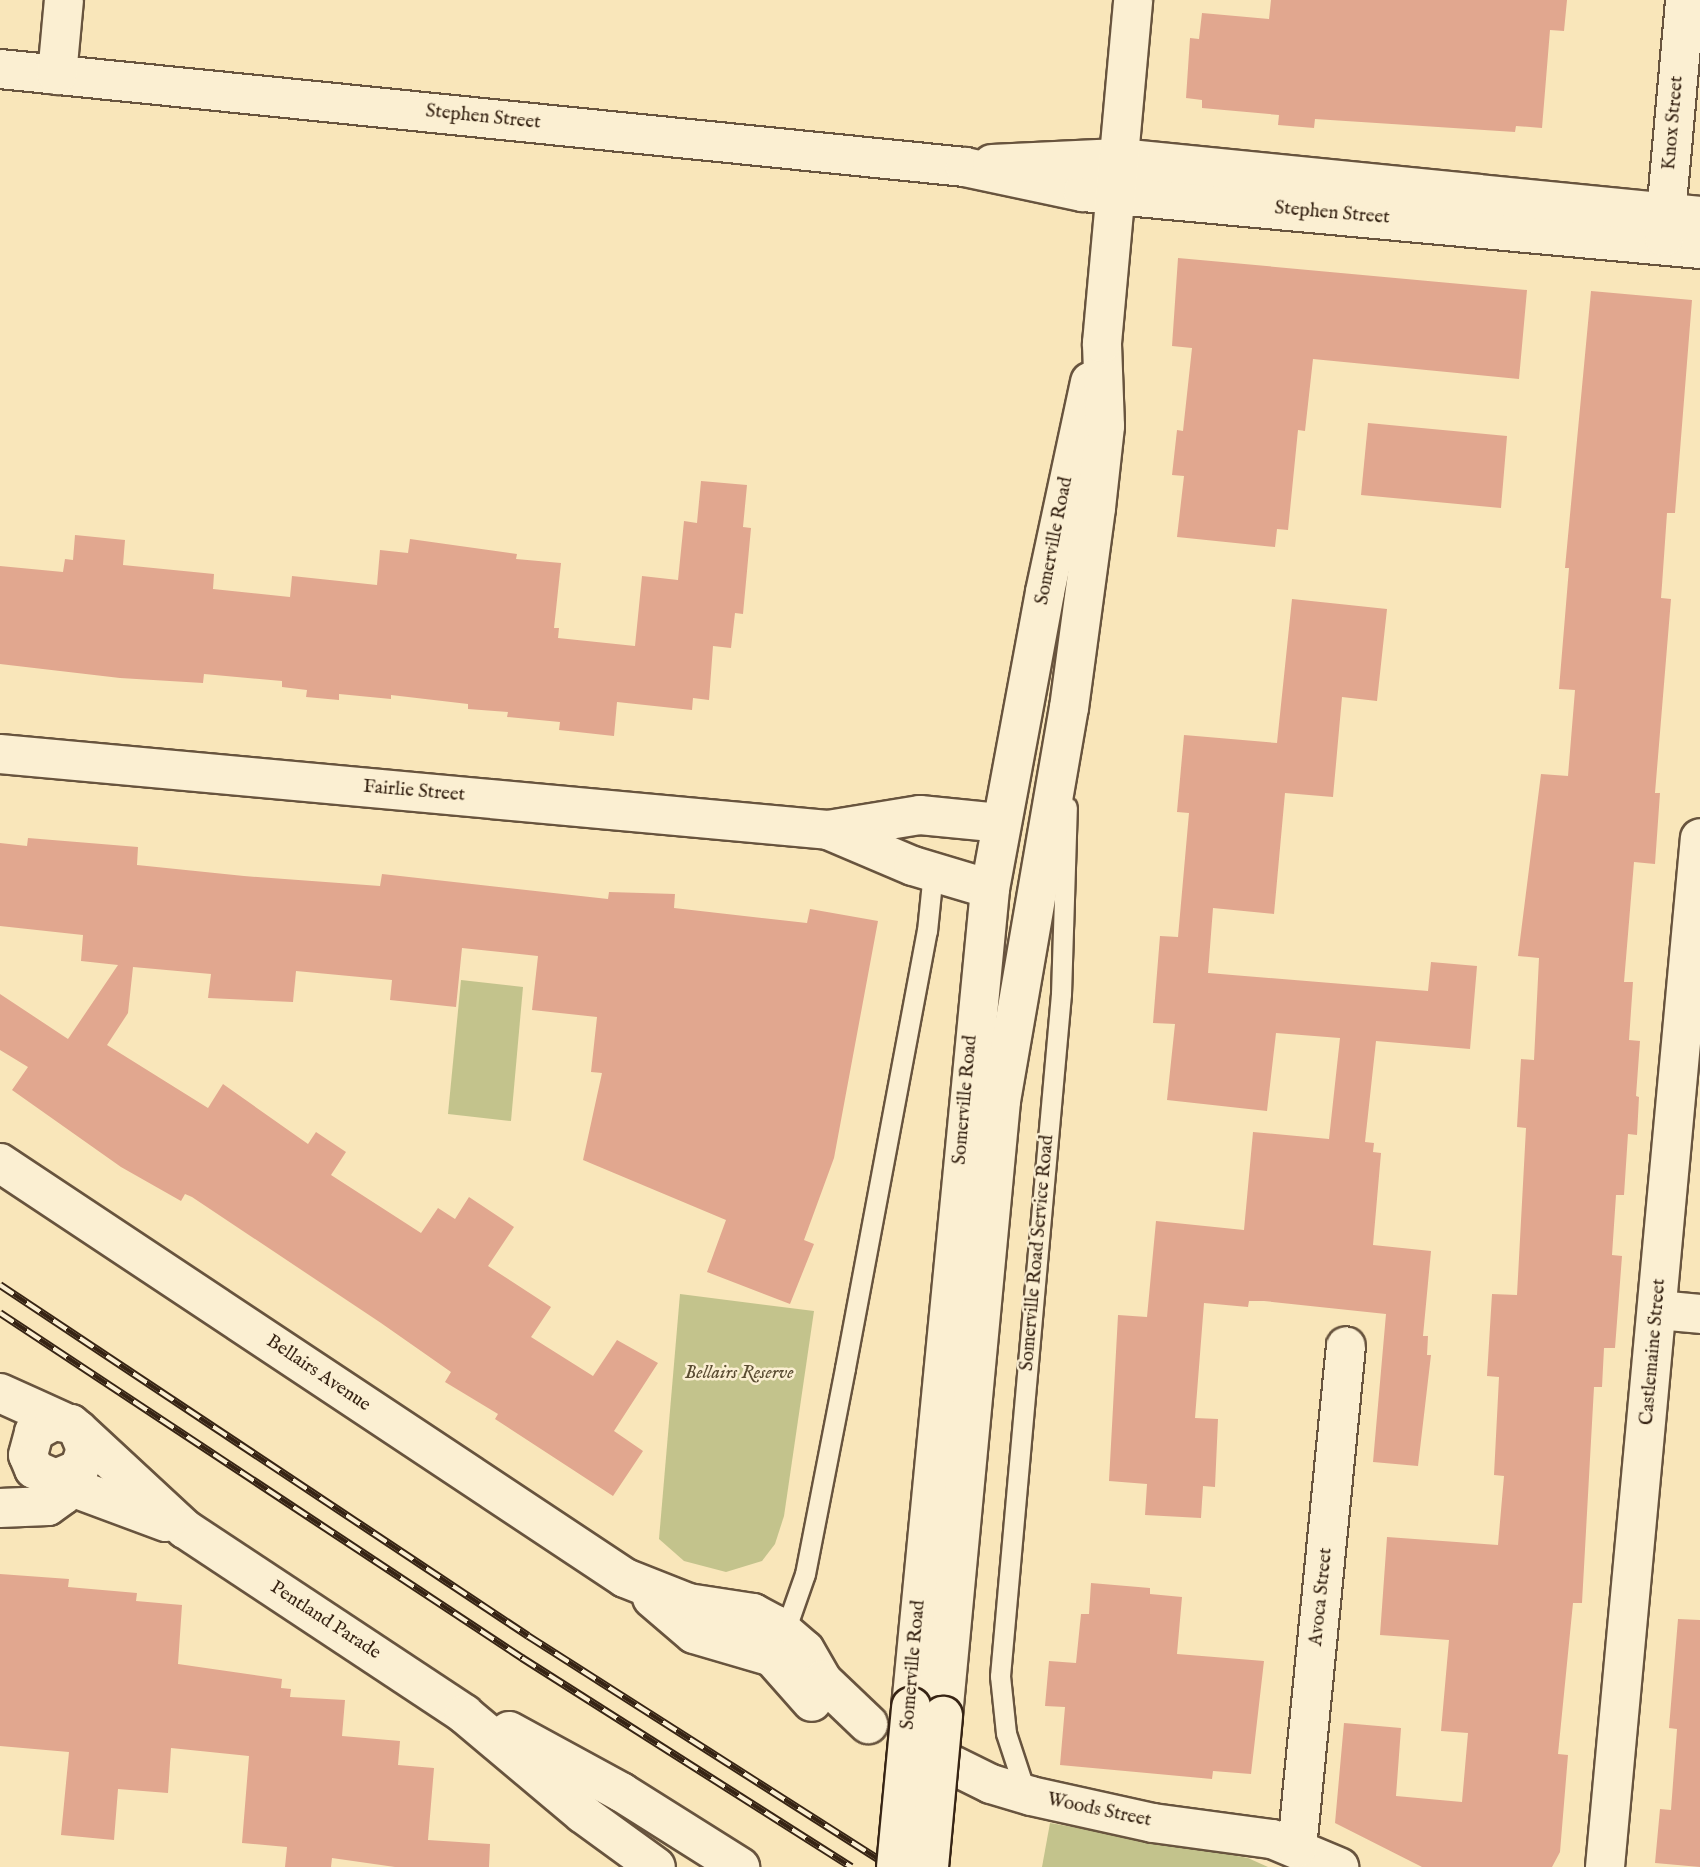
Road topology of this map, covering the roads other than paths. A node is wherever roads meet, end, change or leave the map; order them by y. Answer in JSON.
{"nodes":[{"id":1,"x":64,"y":0,"type":"edge"},
{"id":2,"x":1133,"y":0,"type":"edge"},
{"id":3,"x":1685,"y":0,"type":"edge"},
{"id":4,"x":0,"y":69,"type":"edge"},
{"id":5,"x":57,"y":75,"type":"junction"},
{"id":6,"x":1117,"y":176,"type":"junction"},
{"id":7,"x":1682,"y":231,"type":"edge"},
{"id":8,"x":1102,"y":343,"type":"junction"},
{"id":9,"x":1069,"y":708,"type":"junction"},
{"id":10,"x":0,"y":754,"type":"edge"},
{"id":11,"x":938,"y":815,"type":"junction"},
{"id":12,"x":1000,"y":823,"type":"junction"},
{"id":13,"x":828,"y":830,"type":"junction"},
{"id":14,"x":1700,"y":838,"type":"edge"},
{"id":15,"x":1041,"y":866,"type":"junction"},
{"id":16,"x":933,"y":872,"type":"junction"},
{"id":17,"x":990,"y":889,"type":"junction"},
{"id":18,"x":1065,"y":945,"type":"junction"},
{"id":19,"x":0,"y":1163,"type":"edge"},
{"id":20,"x":1658,"y":1310,"type":"junction"},
{"id":21,"x":1700,"y":1314,"type":"edge"},
{"id":22,"x":1346,"y":1346,"type":"dead end"},
{"id":23,"x":0,"y":1394,"type":"edge"},
{"id":24,"x":70,"y":1425,"type":"junction"},
{"id":25,"x":36,"y":1461,"type":"edge"},
{"id":26,"x":0,"y":1508,"type":"edge"},
{"id":27,"x":185,"y":1529,"type":"junction"},
{"id":28,"x":779,"y":1644,"type":"junction"},
{"id":29,"x":927,"y":1712,"type":"junction"},
{"id":30,"x":464,"y":1714,"type":"junction"},
{"id":31,"x":1026,"y":1794,"type":"junction"},
{"id":32,"x":1297,"y":1847,"type":"junction"},
{"id":33,"x":656,"y":1867,"type":"edge"},
{"id":34,"x":740,"y":1867,"type":"edge"},
{"id":35,"x":896,"y":1867,"type":"edge"},
{"id":36,"x":929,"y":1867,"type":"edge"},
{"id":37,"x":1339,"y":1867,"type":"edge"},
{"id":38,"x":1605,"y":1867,"type":"edge"}],
"edges":[{"from":1,"to":5,"type":"street"},
{"from":2,"to":6,"type":"street","name":"Somerville Road"},
{"from":3,"to":7,"type":"street","name":"Knox Street"},
{"from":4,"to":5,"type":"street","name":"Stephen Street"},
{"from":5,"to":6,"type":"street","name":"Stephen Street"},
{"from":6,"to":7,"type":"street","name":"Stephen Street"},
{"from":6,"to":8,"type":"street","name":"Somerville Road"},
{"from":8,"to":9,"type":"street","name":"Somerville Road"},
{"from":8,"to":12,"type":"street","name":"Somerville Road"},
{"from":9,"to":15,"type":"street","name":"Somerville Road"},
{"from":9,"to":18,"type":"lane","name":"Somerville Road Service Road"},
{"from":10,"to":13,"type":"street","name":"Fairlie Street"},
{"from":11,"to":12,"type":"street","name":"Fairlie Street"},
{"from":11,"to":13,"type":"street","name":"Fairlie Street"},
{"from":11,"to":16,"type":"street"},
{"from":12,"to":15,"type":"street"},
{"from":12,"to":17,"type":"street","name":"Somerville Road"},
{"from":13,"to":16,"type":"street","name":"Fairlie Street"},
{"from":14,"to":20,"type":"street","name":"Castlemaine Street"},
{"from":15,"to":17,"type":"street"},
{"from":15,"to":18,"type":"lane"},
{"from":15,"to":29,"type":"street","name":"Somerville Road"},
{"from":16,"to":17,"type":"street","name":"Fairlie Street"},
{"from":16,"to":28,"type":"lane"},
{"from":17,"to":29,"type":"street","name":"Somerville Road"},
{"from":18,"to":31,"type":"lane","name":"Somerville Road Service Road"},
{"from":19,"to":28,"type":"street","name":"Bellairs Avenue"},
{"from":20,"to":21,"type":"street"},
{"from":20,"to":38,"type":"street","name":"Castlemaine Street"},
{"from":22,"to":32,"type":"street","name":"Avoca Street"},
{"from":23,"to":24,"type":"street","name":"Pentland Parade"},
{"from":24,"to":25,"type":"street"},
{"from":24,"to":25,"type":"street"},
{"from":24,"to":27,"type":"street","name":"Pentland Parade"},
{"from":25,"to":26,"type":"street"},
{"from":25,"to":27,"type":"street","name":"Pentland Parade"},
{"from":27,"to":30,"type":"street","name":"Pentland Parade"},
{"from":28,"to":31,"type":"street","name":"Woods Street"},
{"from":29,"to":35,"type":"street","name":"Somerville Road","bridge":true},
{"from":29,"to":36,"type":"street","name":"Somerville Road","bridge":true},
{"from":30,"to":33,"type":"street","name":"Pentland Parade"},
{"from":30,"to":34,"type":"street","name":"Pentland Parade"},
{"from":31,"to":32,"type":"street","name":"Woods Street"},
{"from":32,"to":37,"type":"street","name":"Woods Street"}]}
